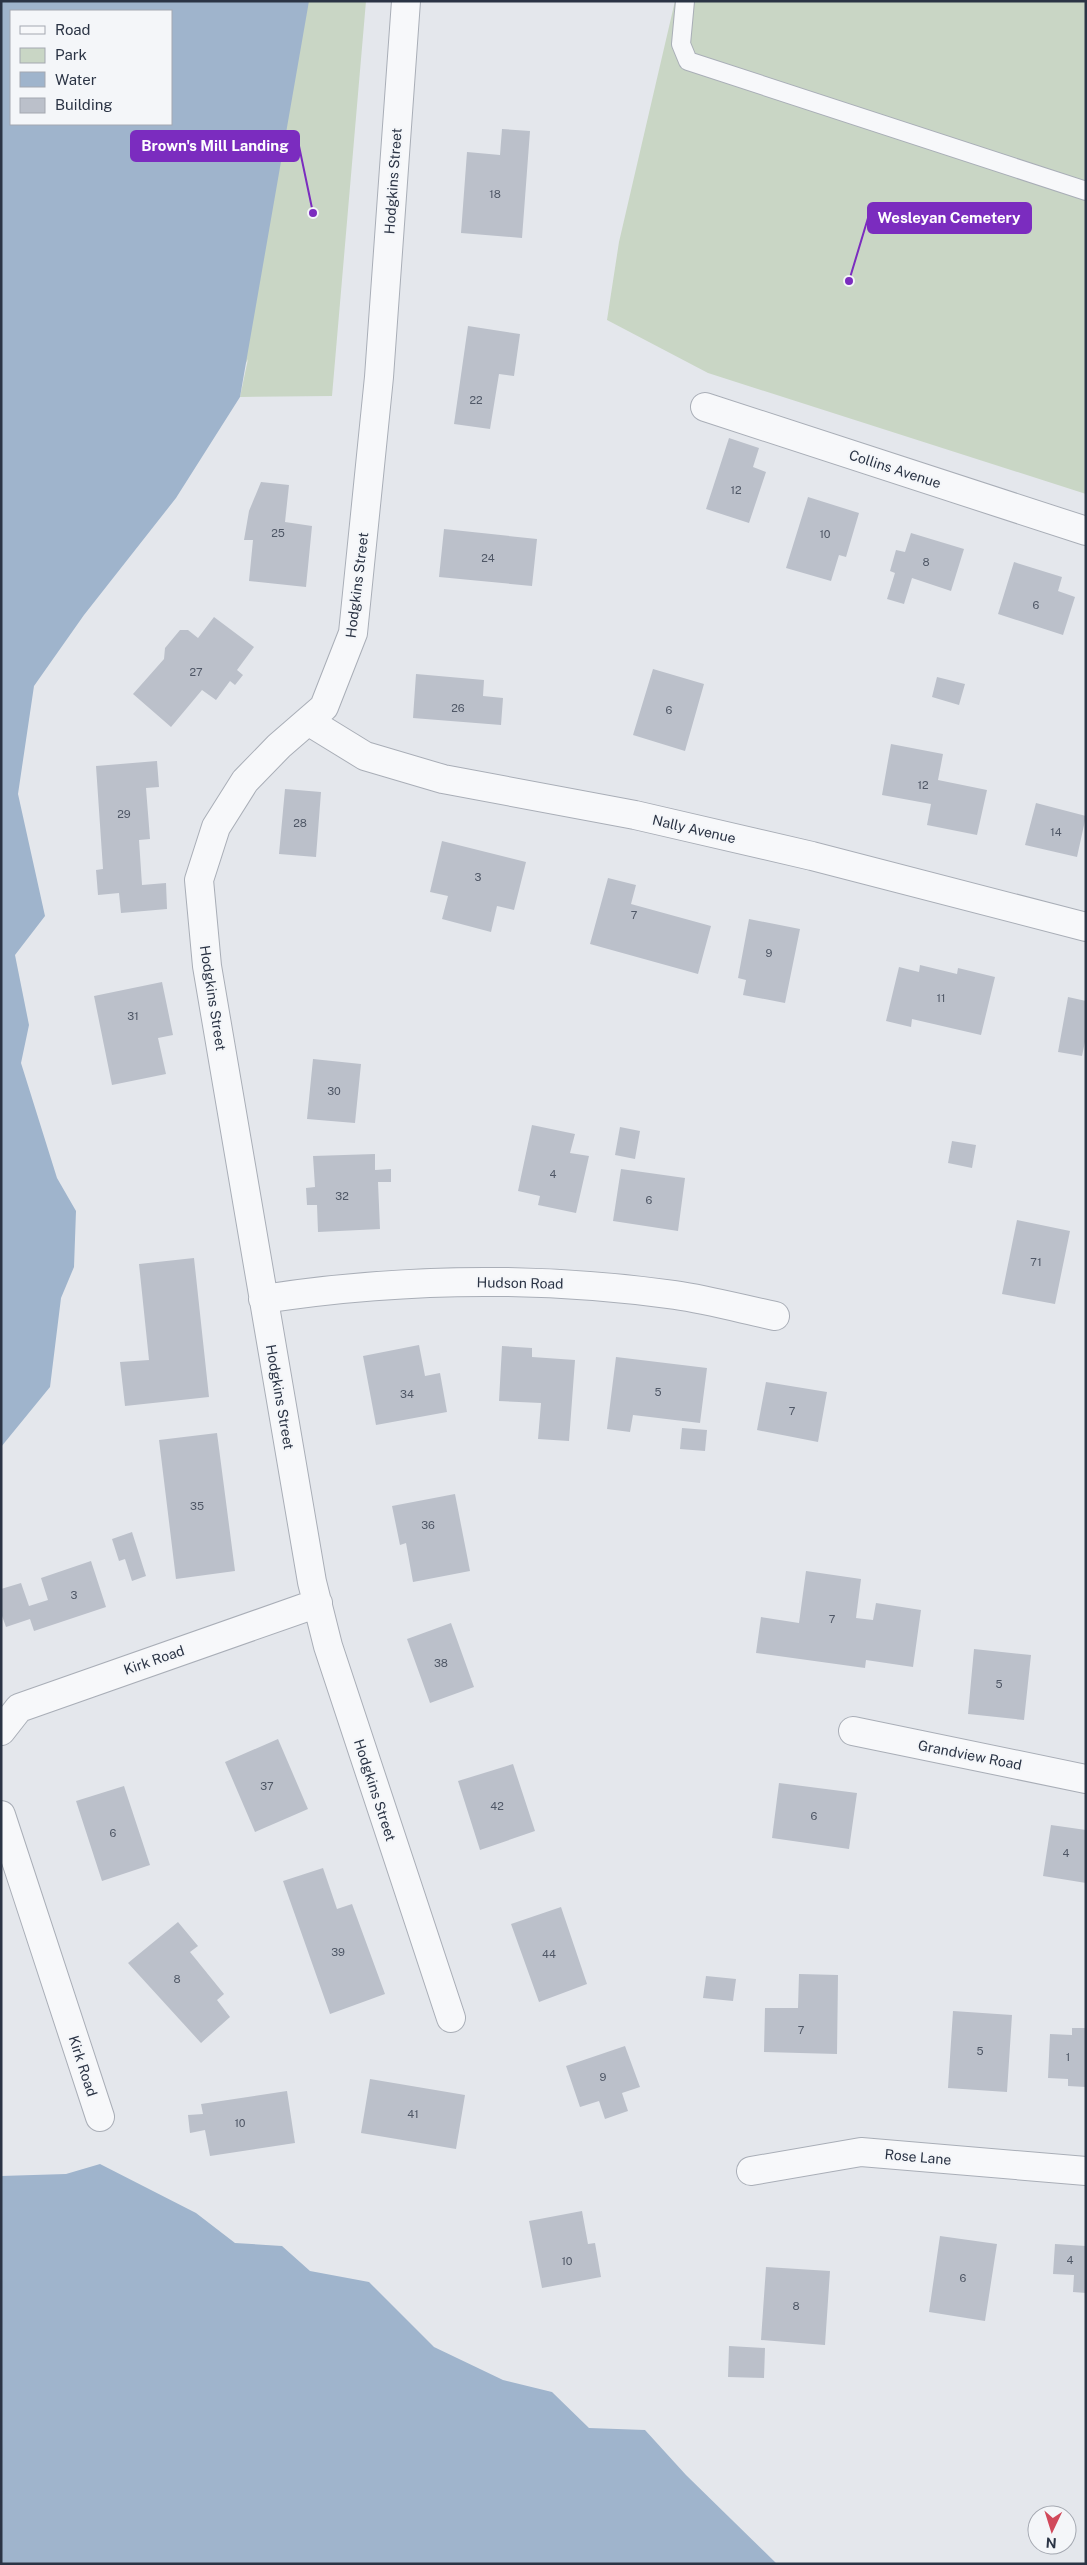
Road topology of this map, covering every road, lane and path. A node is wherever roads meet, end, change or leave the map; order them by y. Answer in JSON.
{"nodes":[{"id":1,"x":406,"y":1,"type":"edge"},
{"id":2,"x":685,"y":1,"type":"edge"},
{"id":3,"x":1086,"y":191,"type":"edge"},
{"id":4,"x":705,"y":406,"type":"dead end"},
{"id":5,"x":1086,"y":531,"type":"edge"},
{"id":6,"x":308,"y":721,"type":"junction"},
{"id":7,"x":1086,"y":927,"type":"edge"},
{"id":8,"x":263,"y":1298,"type":"junction"},
{"id":9,"x":775,"y":1316,"type":"dead end"},
{"id":10,"x":318,"y":1603,"type":"junction"},
{"id":11,"x":1,"y":1731,"type":"edge"},
{"id":12,"x":853,"y":1731,"type":"dead end"},
{"id":13,"x":1086,"y":1778,"type":"edge"},
{"id":14,"x":1,"y":1816,"type":"edge"},
{"id":15,"x":451,"y":2018,"type":"dead end"},
{"id":16,"x":100,"y":2117,"type":"dead end"},
{"id":17,"x":751,"y":2171,"type":"dead end"},
{"id":18,"x":1086,"y":2171,"type":"edge"}],
"edges":[{"from":1,"to":6,"type":"street","name":"Hodgkins Street"},
{"from":2,"to":3,"type":"lane"},
{"from":4,"to":5,"type":"street","name":"Collins Avenue"},
{"from":6,"to":7,"type":"street","name":"Nally Avenue"},
{"from":6,"to":8,"type":"street","name":"Hodgkins Street"},
{"from":8,"to":9,"type":"street","name":"Hudson Road"},
{"from":8,"to":10,"type":"street","name":"Hodgkins Street"},
{"from":10,"to":11,"type":"street","name":"Kirk Road"},
{"from":10,"to":15,"type":"street","name":"Hodgkins Street"},
{"from":12,"to":13,"type":"street","name":"Grandview Road"},
{"from":14,"to":16,"type":"street","name":"Kirk Road"},
{"from":17,"to":18,"type":"street","name":"Rose Lane"}]}
